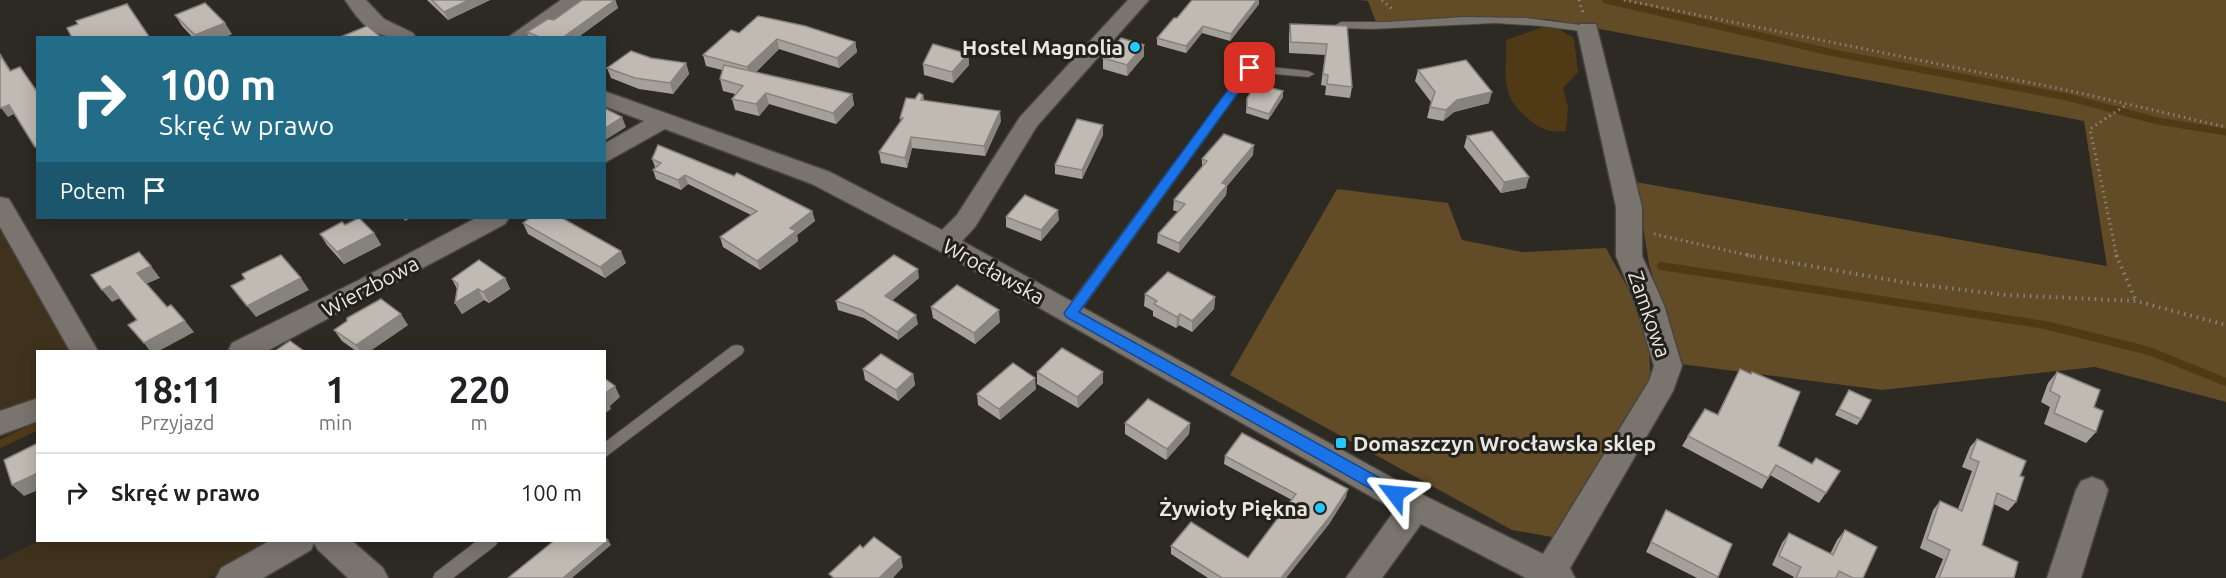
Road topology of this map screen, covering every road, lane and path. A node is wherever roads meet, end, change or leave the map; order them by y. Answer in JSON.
{"nodes":[{"id":1,"x":354,"y":0,"type":"edge"},
{"id":2,"x":574,"y":0,"type":"edge"},
{"id":3,"x":1139,"y":0,"type":"edge"},
{"id":4,"x":1624,"y":0,"type":"edge"},
{"id":5,"x":1341,"y":25,"type":"edge"},
{"id":6,"x":1588,"y":28,"type":"joint"},
{"id":7,"x":398,"y":36,"type":"edge"},
{"id":8,"x":521,"y":36,"type":"edge"},
{"id":9,"x":1308,"y":74,"type":"dead end"},
{"id":10,"x":606,"y":99,"type":"edge"},
{"id":11,"x":2125,"y":106,"type":"junction"},
{"id":12,"x":664,"y":119,"type":"junction"},
{"id":13,"x":2226,"y":127,"type":"edge"},
{"id":14,"x":606,"y":154,"type":"edge"},
{"id":15,"x":3,"y":216,"type":"edge"},
{"id":16,"x":494,"y":219,"type":"edge"},
{"id":17,"x":1631,"y":228,"type":"junction"},
{"id":18,"x":945,"y":243,"type":"junction"},
{"id":19,"x":2136,"y":302,"type":"junction"},
{"id":20,"x":1071,"y":313,"type":"junction"},
{"id":21,"x":2226,"y":325,"type":"edge"},
{"id":22,"x":83,"y":350,"type":"edge"},
{"id":23,"x":244,"y":350,"type":"edge"},
{"id":24,"x":737,"y":350,"type":"dead end"},
{"id":25,"x":36,"y":410,"type":"edge"},
{"id":26,"x":0,"y":423,"type":"edge"},
{"id":27,"x":606,"y":450,"type":"edge"},
{"id":28,"x":2092,"y":490,"type":"dead end"},
{"id":29,"x":1416,"y":506,"type":"junction"},
{"id":30,"x":296,"y":542,"type":"edge"},
{"id":31,"x":331,"y":542,"type":"edge"},
{"id":32,"x":487,"y":542,"type":"edge"},
{"id":33,"x":1554,"y":576,"type":"edge"},
{"id":34,"x":233,"y":578,"type":"edge"},
{"id":35,"x":371,"y":578,"type":"edge"},
{"id":36,"x":441,"y":578,"type":"edge"},
{"id":37,"x":1363,"y":578,"type":"edge"},
{"id":38,"x":2064,"y":578,"type":"edge"}],
"edges":[{"from":1,"to":7,"type":"street"},
{"from":2,"to":8,"type":"street"},
{"from":3,"to":18,"type":"street"},
{"from":4,"to":11,"type":"path"},
{"from":5,"to":6,"type":"lane"},
{"from":6,"to":17,"type":"street","name":"Zamkowa"},
{"from":9,"to":20,"type":"lane"},
{"from":10,"to":12,"type":"street","name":"Wrocławska"},
{"from":11,"to":13,"type":"path"},
{"from":11,"to":19,"type":"path"},
{"from":12,"to":14,"type":"street"},
{"from":12,"to":18,"type":"street","name":"Wrocławska"},
{"from":15,"to":22,"type":"street"},
{"from":16,"to":23,"type":"street","name":"Wierzbowa"},
{"from":17,"to":19,"type":"path"},
{"from":17,"to":33,"type":"street","name":"Zamkowa"},
{"from":18,"to":20,"type":"street","name":"Wrocławska"},
{"from":19,"to":21,"type":"path"},
{"from":20,"to":29,"type":"street","name":"Wrocławska"},
{"from":24,"to":27,"type":"lane"},
{"from":25,"to":26,"type":"street"},
{"from":28,"to":38,"type":"street"},
{"from":29,"to":33,"type":"street","name":"Wrocławska"},
{"from":29,"to":37,"type":"street"},
{"from":30,"to":34,"type":"street"},
{"from":31,"to":35,"type":"street"},
{"from":32,"to":36,"type":"lane"}]}
